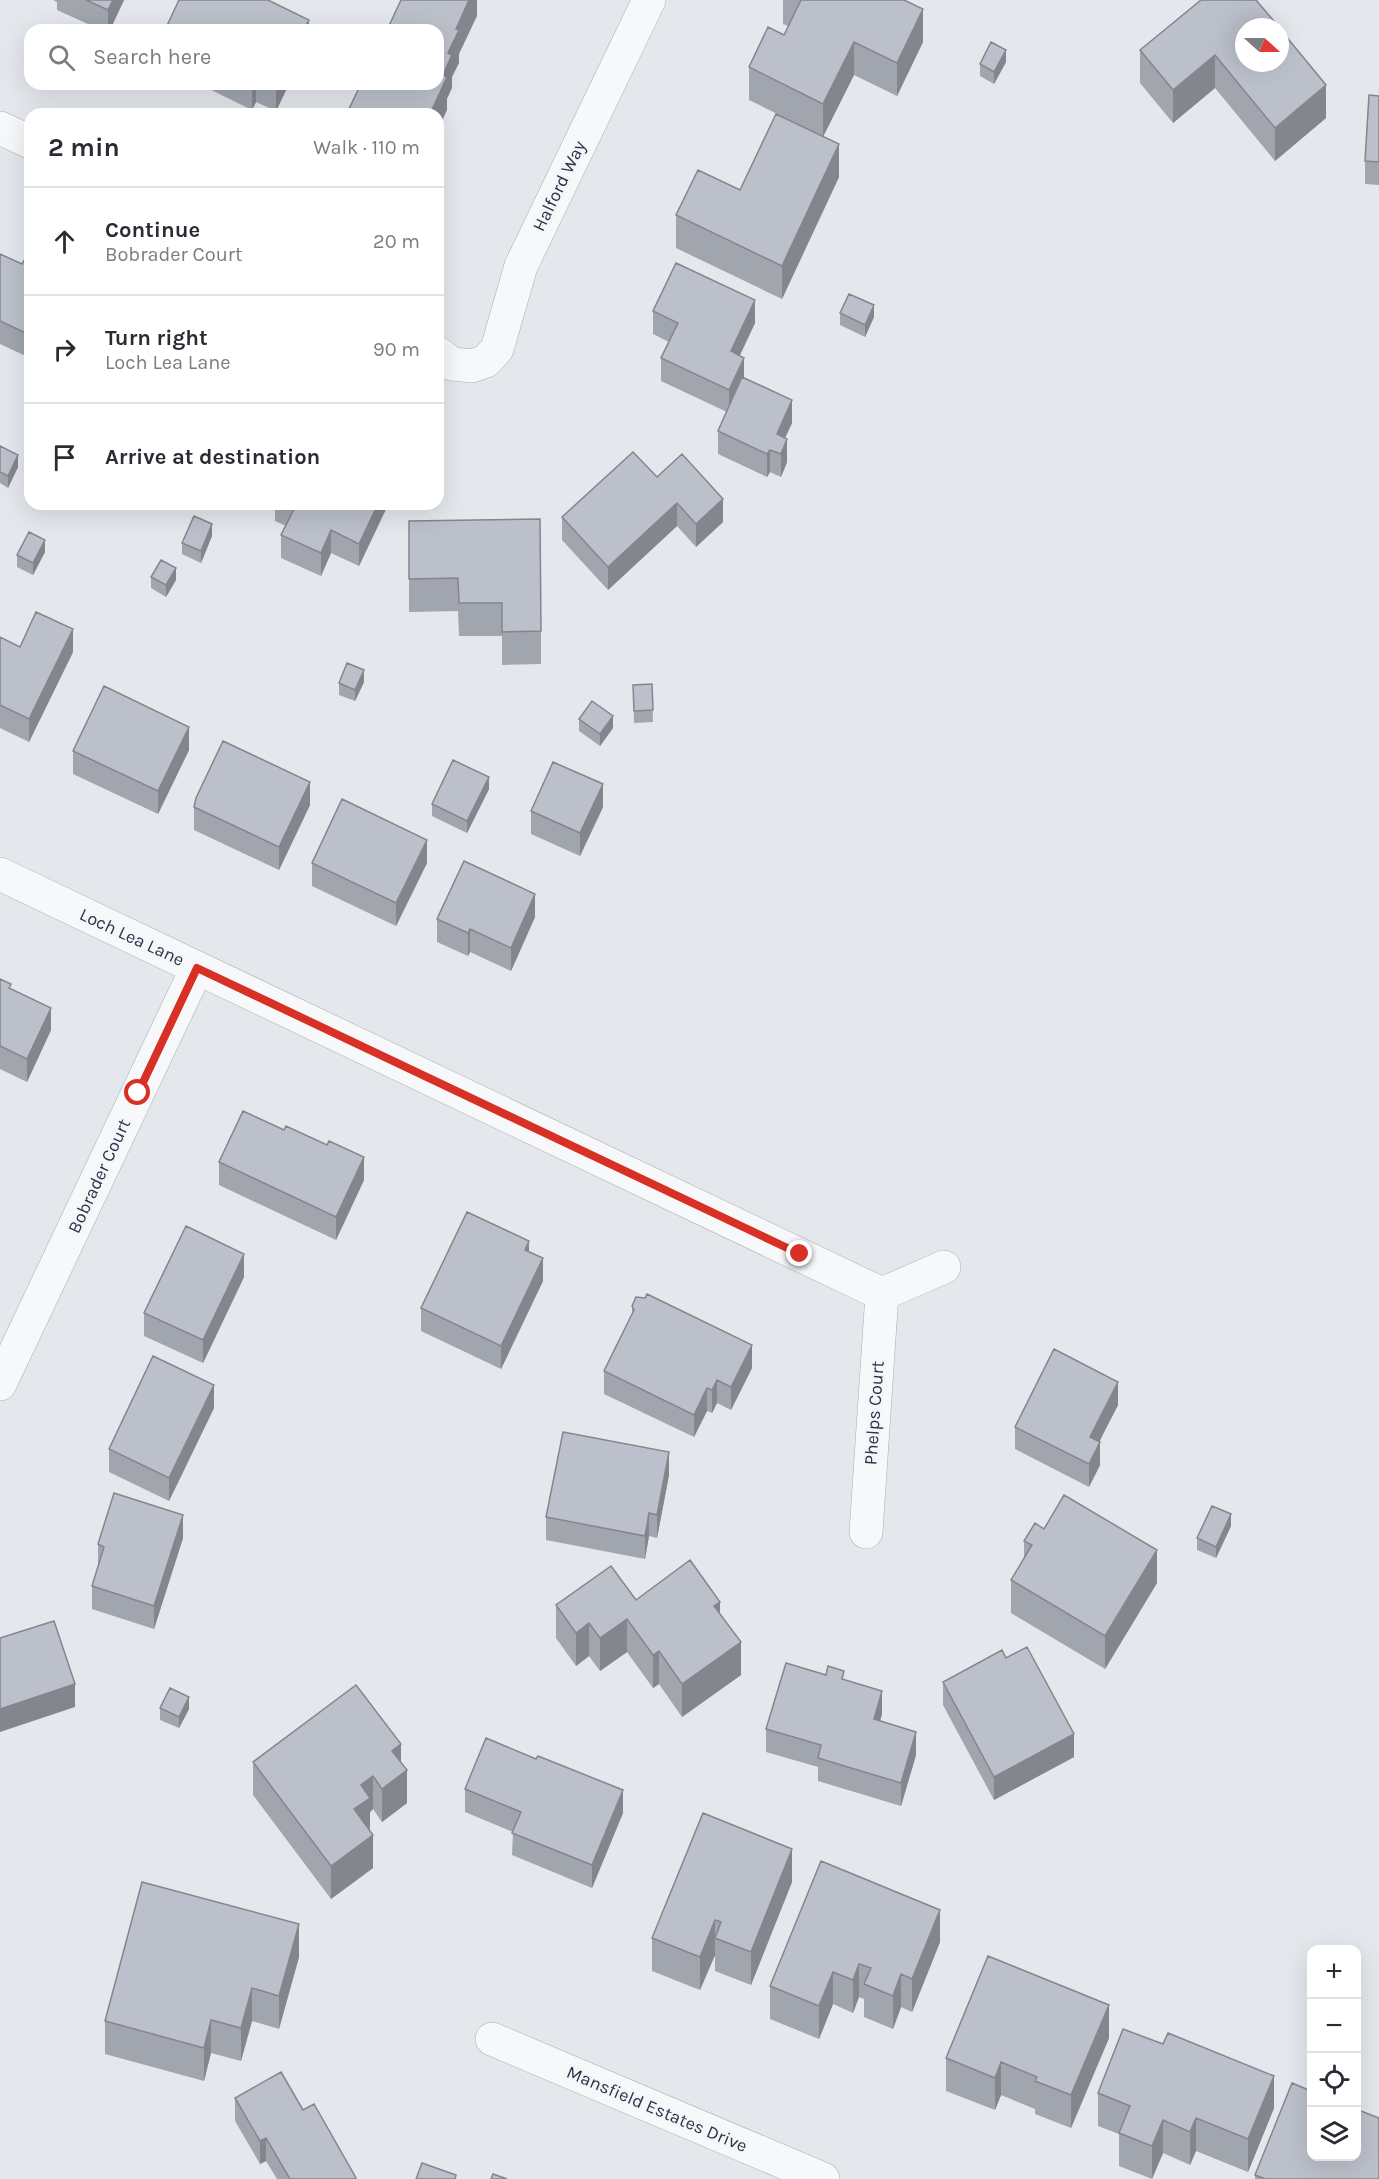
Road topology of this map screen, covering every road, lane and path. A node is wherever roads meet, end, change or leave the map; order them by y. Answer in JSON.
{"nodes":[{"id":1,"x":649,"y":0,"type":"edge"},
{"id":2,"x":0,"y":128,"type":"edge"},
{"id":3,"x":24,"y":139,"type":"edge"},
{"id":4,"x":444,"y":357,"type":"edge"},
{"id":5,"x":0,"y":874,"type":"edge"},
{"id":6,"x":197,"y":968,"type":"junction"},
{"id":7,"x":944,"y":1267,"type":"dead end"},
{"id":8,"x":882,"y":1294,"type":"junction"},
{"id":9,"x":0,"y":1384,"type":"edge"},
{"id":10,"x":866,"y":1532,"type":"dead end"},
{"id":11,"x":492,"y":2039,"type":"dead end"},
{"id":12,"x":823,"y":2179,"type":"edge"}],
"edges":[{"from":1,"to":4,"type":"street","name":"Halford Way"},
{"from":2,"to":3,"type":"street"},
{"from":5,"to":6,"type":"street","name":"Loch Lea Lane"},
{"from":6,"to":8,"type":"street","name":"Loch Lea Lane"},
{"from":6,"to":9,"type":"street","name":"Bobrader Court"},
{"from":7,"to":8,"type":"street"},
{"from":8,"to":10,"type":"street","name":"Phelps Court"},
{"from":11,"to":12,"type":"street","name":"Mansfield Estates Drive"}]}
